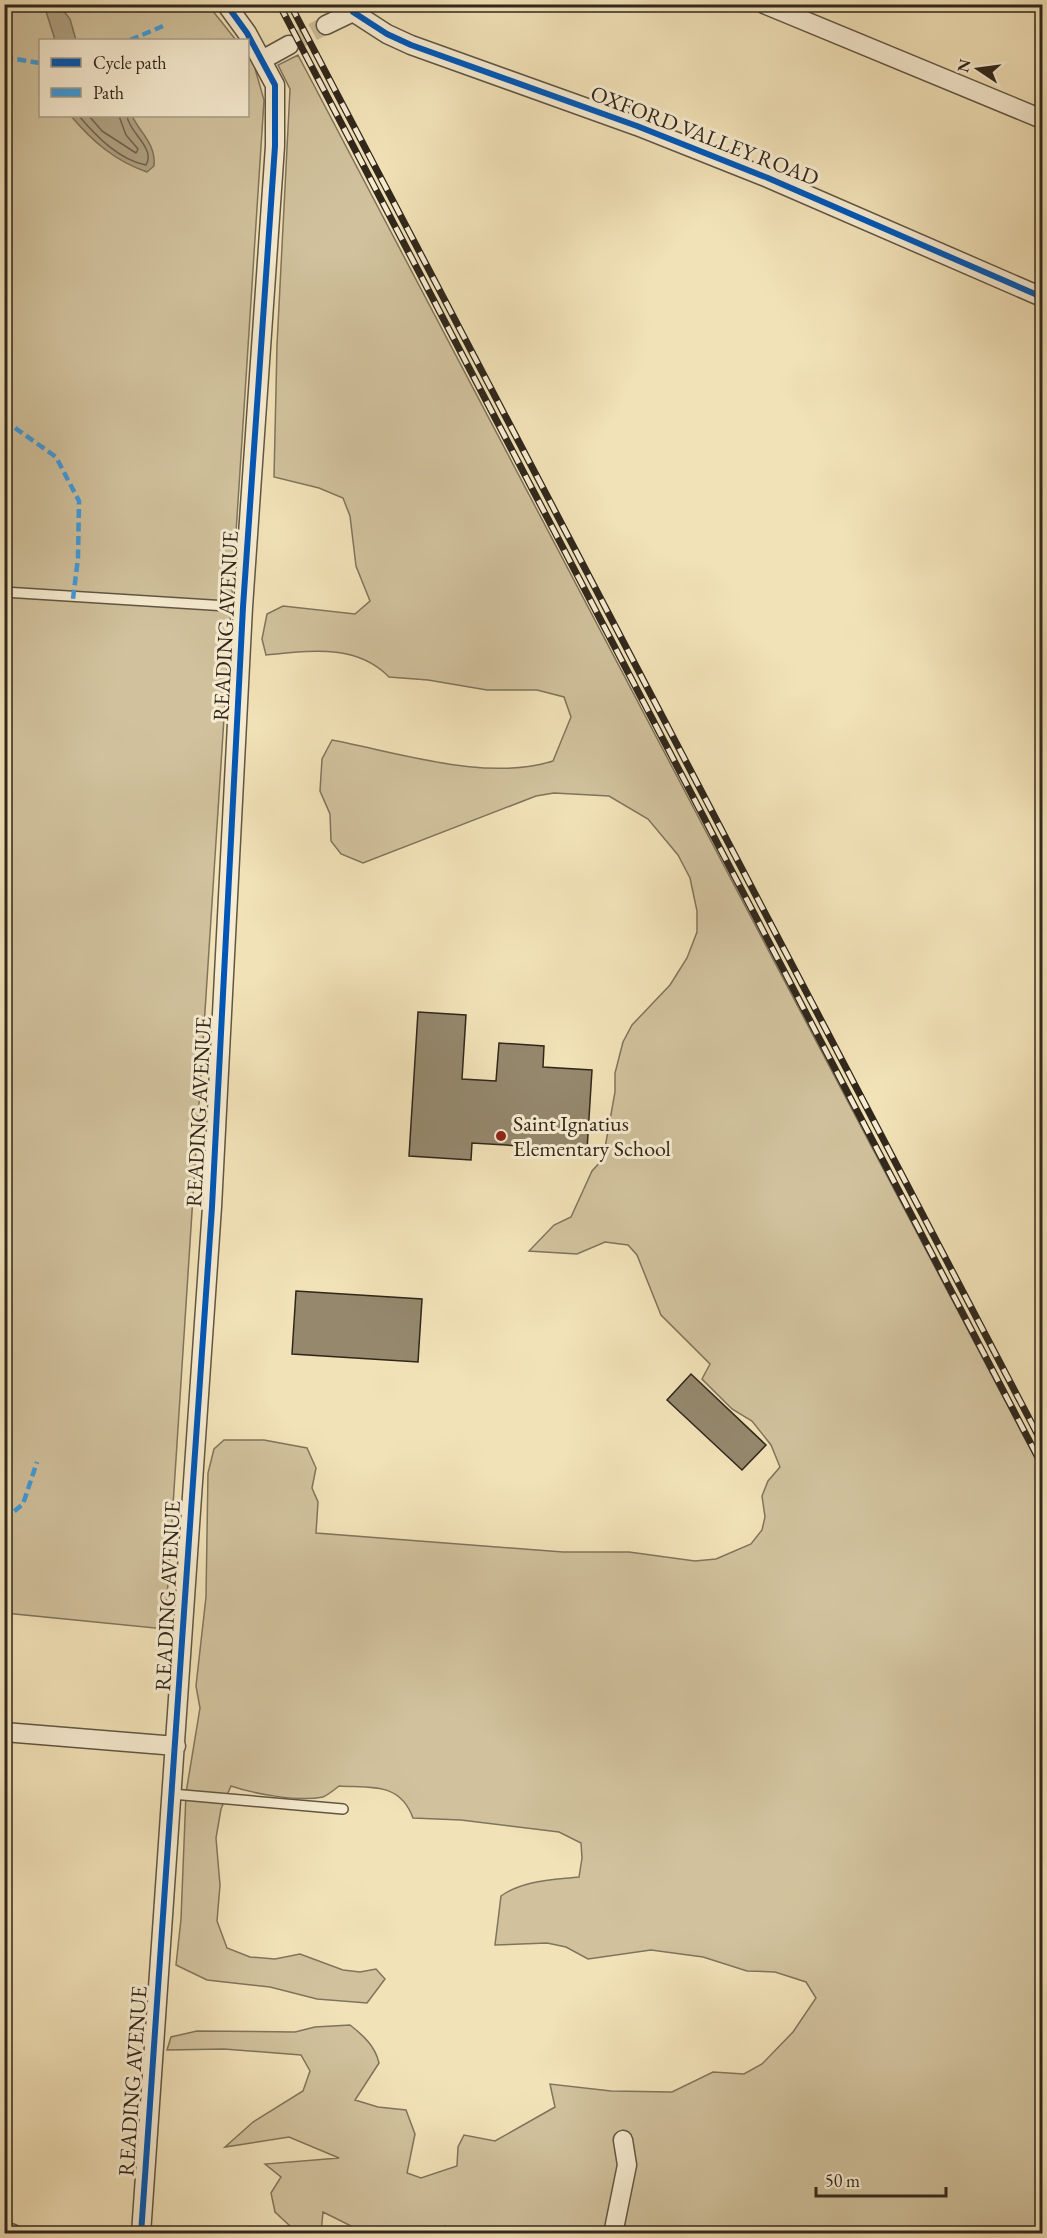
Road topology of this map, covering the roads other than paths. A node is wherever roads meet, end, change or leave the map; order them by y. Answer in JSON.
{"nodes":[{"id":1,"x":226,"y":4,"type":"edge"},
{"id":2,"x":764,"y":4,"type":"edge"},
{"id":3,"x":351,"y":8,"type":"edge"},
{"id":4,"x":326,"y":25,"type":"tunnel mouth"},
{"id":5,"x":248,"y":39,"type":"edge"},
{"id":6,"x":249,"y":40,"type":"edge"},
{"id":7,"x":289,"y":45,"type":"tunnel mouth"},
{"id":8,"x":262,"y":60,"type":"junction"},
{"id":9,"x":1042,"y":119,"type":"edge"},
{"id":10,"x":1042,"y":297,"type":"edge"},
{"id":11,"x":4,"y":592,"type":"edge"},
{"id":12,"x":243,"y":607,"type":"junction"},
{"id":13,"x":4,"y":1732,"type":"edge"},
{"id":14,"x":176,"y":1746,"type":"junction"},
{"id":15,"x":172,"y":1794,"type":"junction"},
{"id":16,"x":343,"y":1809,"type":"dead end"},
{"id":17,"x":623,"y":2139,"type":"dead end"},
{"id":18,"x":4,"y":2231,"type":"edge"},
{"id":19,"x":13,"y":2234,"type":"edge"},
{"id":20,"x":141,"y":2234,"type":"edge"},
{"id":21,"x":613,"y":2234,"type":"edge"}],
"edges":[{"from":1,"to":5,"type":"street","name":"READING AVENUE"},
{"from":2,"to":9,"type":"street"},
{"from":3,"to":4,"type":"street","name":"OXFORD VALLEY ROAD"},
{"from":3,"to":10,"type":"street","name":"OXFORD VALLEY ROAD"},
{"from":6,"to":8,"type":"street","name":"READING AVENUE"},
{"from":7,"to":8,"type":"street"},
{"from":8,"to":12,"type":"street","name":"READING AVENUE"},
{"from":11,"to":12,"type":"lane"},
{"from":12,"to":14,"type":"street","name":"READING AVENUE"},
{"from":13,"to":14,"type":"street"},
{"from":14,"to":15,"type":"street","name":"READING AVENUE"},
{"from":15,"to":16,"type":"lane"},
{"from":15,"to":20,"type":"street","name":"READING AVENUE"},
{"from":17,"to":21,"type":"street"},
{"from":18,"to":19,"type":"street"}]}
